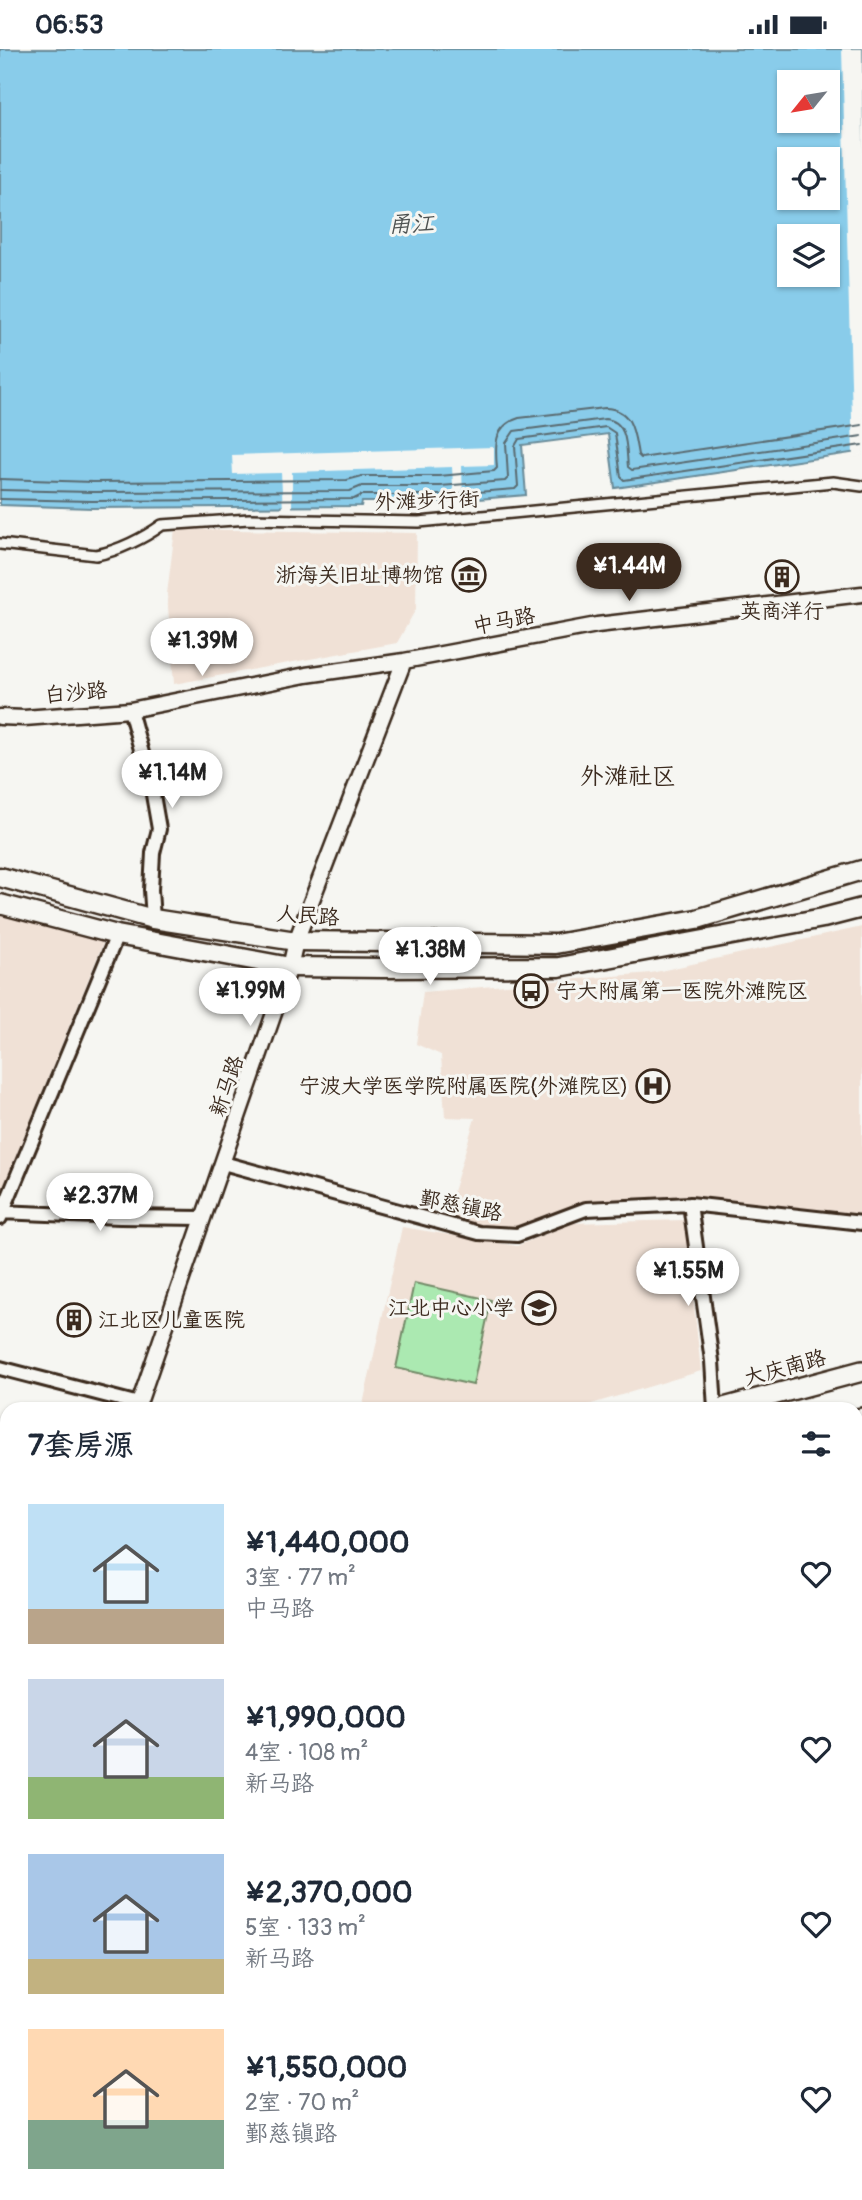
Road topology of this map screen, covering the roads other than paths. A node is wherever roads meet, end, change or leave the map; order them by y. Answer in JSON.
{"nodes":[{"id":1,"x":862,"y":486,"type":"edge"},
{"id":2,"x":0,"y":544,"type":"edge"},
{"id":3,"x":862,"y":594,"type":"edge"},
{"id":4,"x":404,"y":661,"type":"junction"},
{"id":5,"x":130,"y":710,"type":"junction"},
{"id":6,"x":0,"y":717,"type":"edge"},
{"id":7,"x":862,"y":870,"type":"edge"},
{"id":8,"x":0,"y":877,"type":"edge"},
{"id":9,"x":0,"y":904,"type":"edge"},
{"id":10,"x":862,"y":908,"type":"edge"},
{"id":11,"x":153,"y":919,"type":"junction"},
{"id":12,"x":117,"y":935,"type":"junction"},
{"id":13,"x":296,"y":941,"type":"junction"},
{"id":14,"x":290,"y":967,"type":"junction"},
{"id":15,"x":223,"y":1163,"type":"junction"},
{"id":16,"x":690,"y":1204,"type":"junction"},
{"id":17,"x":1,"y":1214,"type":"edge"},
{"id":18,"x":203,"y":1218,"type":"junction"},
{"id":19,"x":862,"y":1223,"type":"edge"},
{"id":20,"x":0,"y":1369,"type":"edge"},
{"id":21,"x":862,"y":1371,"type":"edge"},
{"id":22,"x":123,"y":1402,"type":"edge"},
{"id":23,"x":139,"y":1402,"type":"edge"},
{"id":24,"x":716,"y":1402,"type":"edge"},
{"id":25,"x":744,"y":1402,"type":"edge"}],
"edges":[{"from":1,"to":2,"type":"street","name":"外滩步行街"},
{"from":3,"to":4,"type":"street","name":"中马路"},
{"from":4,"to":5,"type":"street","name":"白沙路"},
{"from":4,"to":13,"type":"street","name":"新马路"},
{"from":5,"to":6,"type":"street","name":"白沙路"},
{"from":5,"to":11,"type":"street"},
{"from":7,"to":13,"type":"main road","name":"人民路"},
{"from":8,"to":11,"type":"main road","name":"人民路"},
{"from":9,"to":12,"type":"main road"},
{"from":10,"to":14,"type":"main road"},
{"from":11,"to":13,"type":"main road","name":"人民路"},
{"from":12,"to":14,"type":"main road"},
{"from":12,"to":17,"type":"street"},
{"from":13,"to":14,"type":"street","name":"新马路"},
{"from":14,"to":15,"type":"street","name":"新马路"},
{"from":15,"to":16,"type":"street","name":"鄞慈镇路"},
{"from":15,"to":18,"type":"street","name":"新马路"},
{"from":16,"to":19,"type":"street","name":"鄞慈镇路"},
{"from":16,"to":24,"type":"street"},
{"from":17,"to":18,"type":"street"},
{"from":18,"to":23,"type":"street","name":"新马路"},
{"from":20,"to":22,"type":"street"},
{"from":21,"to":25,"type":"main road","name":"大庆南路"}]}
